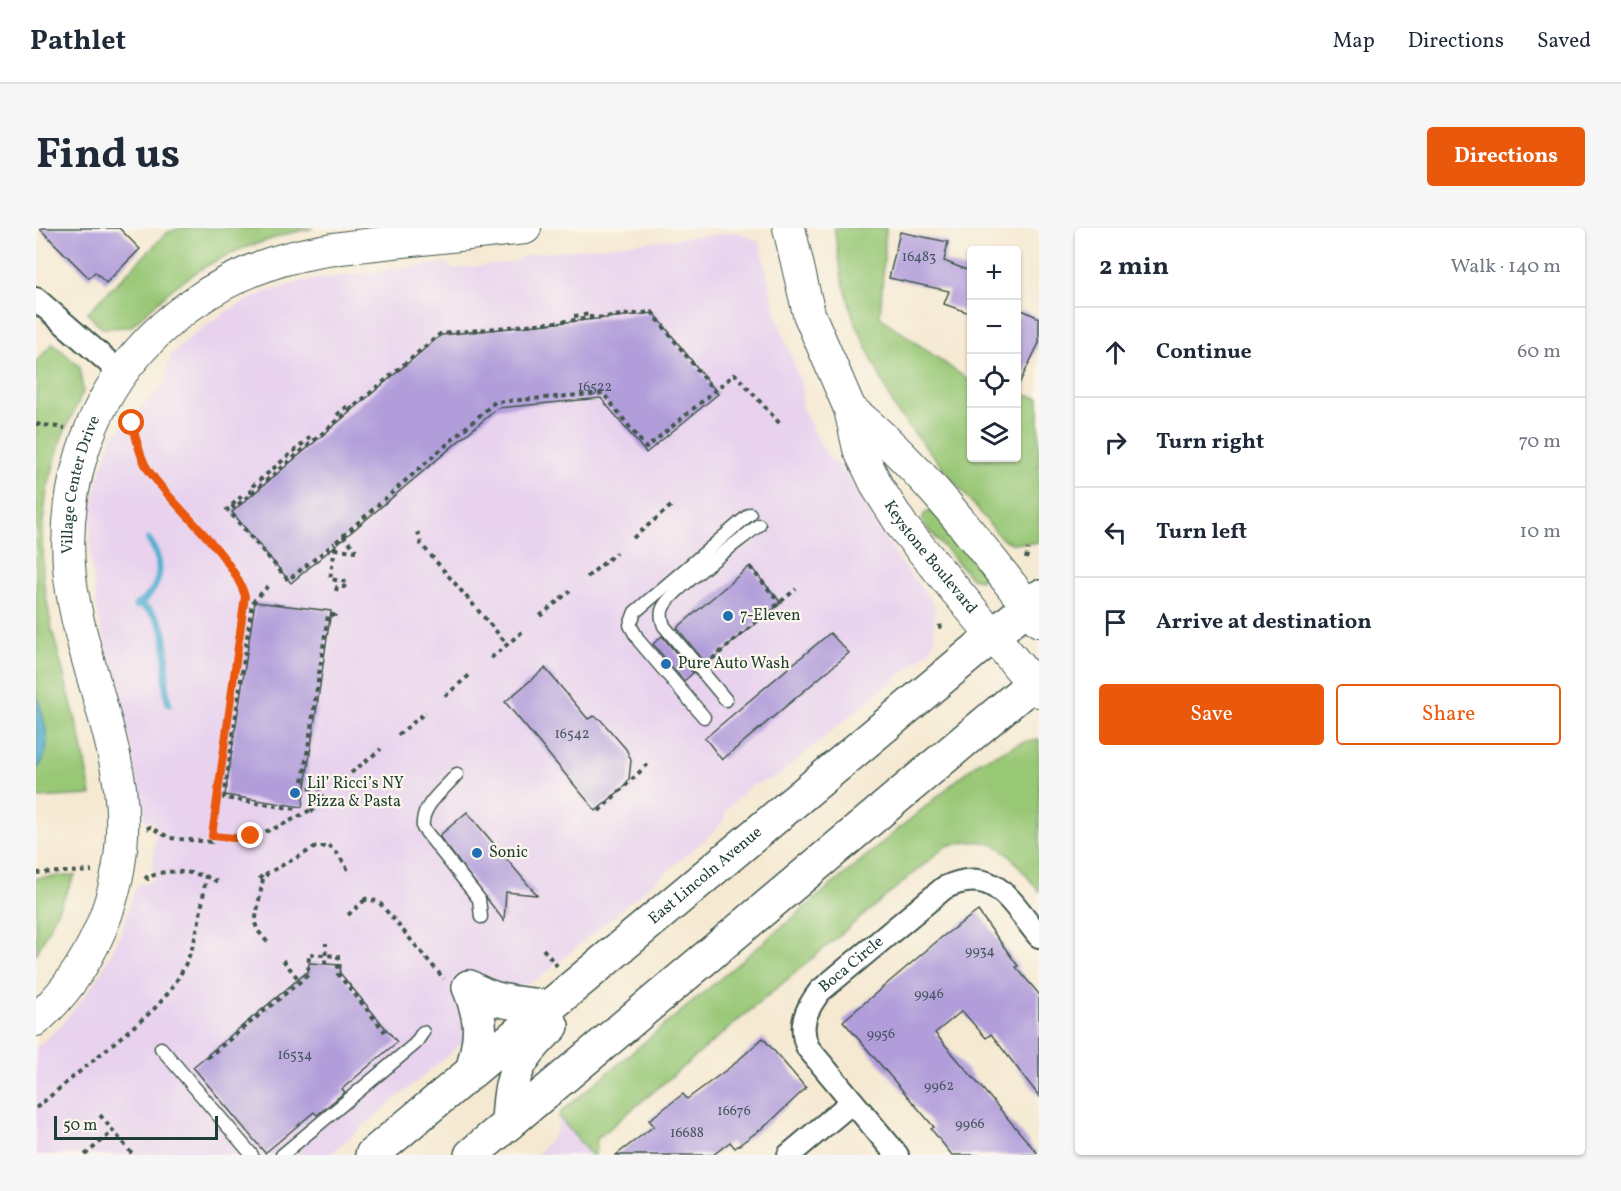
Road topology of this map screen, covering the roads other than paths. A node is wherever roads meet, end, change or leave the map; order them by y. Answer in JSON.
{"nodes":[{"id":1,"x":525,"y":228,"type":"edge"},
{"id":2,"x":789,"y":228,"type":"edge"},
{"id":3,"x":478,"y":230,"type":"edge"},
{"id":4,"x":36,"y":299,"type":"edge"},
{"id":5,"x":121,"y":373,"type":"junction"},
{"id":6,"x":850,"y":409,"type":"junction"},
{"id":7,"x":750,"y":514,"type":"dead end"},
{"id":8,"x":759,"y":525,"type":"dead end"},
{"id":9,"x":1035,"y":608,"type":"edge"},
{"id":10,"x":980,"y":645,"type":"junction"},
{"id":11,"x":1037,"y":684,"type":"edge"},
{"id":12,"x":726,"y":700,"type":"dead end"},
{"id":13,"x":704,"y":717,"type":"dead end"},
{"id":14,"x":457,"y":774,"type":"dead end"},
{"id":15,"x":660,"y":914,"type":"junction"},
{"id":16,"x":481,"y":917,"type":"dead end"},
{"id":17,"x":1039,"y":936,"type":"edge"},
{"id":18,"x":548,"y":1007,"type":"junction"},
{"id":19,"x":36,"y":1020,"type":"edge"},
{"id":20,"x":423,"y":1032,"type":"dead end"},
{"id":21,"x":161,"y":1048,"type":"dead end"},
{"id":22,"x":472,"y":1071,"type":"junction"},
{"id":23,"x":852,"y":1102,"type":"junction"},
{"id":24,"x":508,"y":1124,"type":"junction"},
{"id":25,"x":252,"y":1155,"type":"edge"},
{"id":26,"x":282,"y":1155,"type":"edge"},
{"id":27,"x":372,"y":1155,"type":"edge"},
{"id":28,"x":471,"y":1155,"type":"edge"},
{"id":29,"x":789,"y":1155,"type":"edge"},
{"id":30,"x":897,"y":1155,"type":"edge"}],
"edges":[{"from":1,"to":3,"type":"street","name":"Village Center Drive"},
{"from":2,"to":6,"type":"street","name":"Keystone Boulevard"},
{"from":3,"to":5,"type":"street","name":"Village Center Drive"},
{"from":4,"to":5,"type":"street"},
{"from":5,"to":19,"type":"street","name":"Village Center Drive"},
{"from":6,"to":9,"type":"street","name":"Keystone Boulevard"},
{"from":6,"to":10,"type":"street","name":"Keystone Boulevard"},
{"from":7,"to":13,"type":"lane"},
{"from":8,"to":12,"type":"lane"},
{"from":9,"to":10,"type":"main road","name":"East Lincoln Avenue"},
{"from":10,"to":11,"type":"street","name":"Keystone Boulevard"},
{"from":10,"to":15,"type":"main road","name":"East Lincoln Avenue"},
{"from":11,"to":24,"type":"main road"},
{"from":14,"to":16,"type":"lane"},
{"from":15,"to":18,"type":"main road","name":"East Lincoln Avenue"},
{"from":15,"to":24,"type":"main road"},
{"from":17,"to":23,"type":"street","name":"Boca Circle"},
{"from":18,"to":22,"type":"main road","name":"East Lincoln Avenue"},
{"from":18,"to":22,"type":"main road"},
{"from":20,"to":26,"type":"lane"},
{"from":21,"to":25,"type":"lane"},
{"from":22,"to":27,"type":"main road","name":"East Lincoln Avenue"},
{"from":23,"to":29,"type":"street"},
{"from":23,"to":30,"type":"street","name":"Boca Circle"},
{"from":24,"to":28,"type":"main road"}]}
